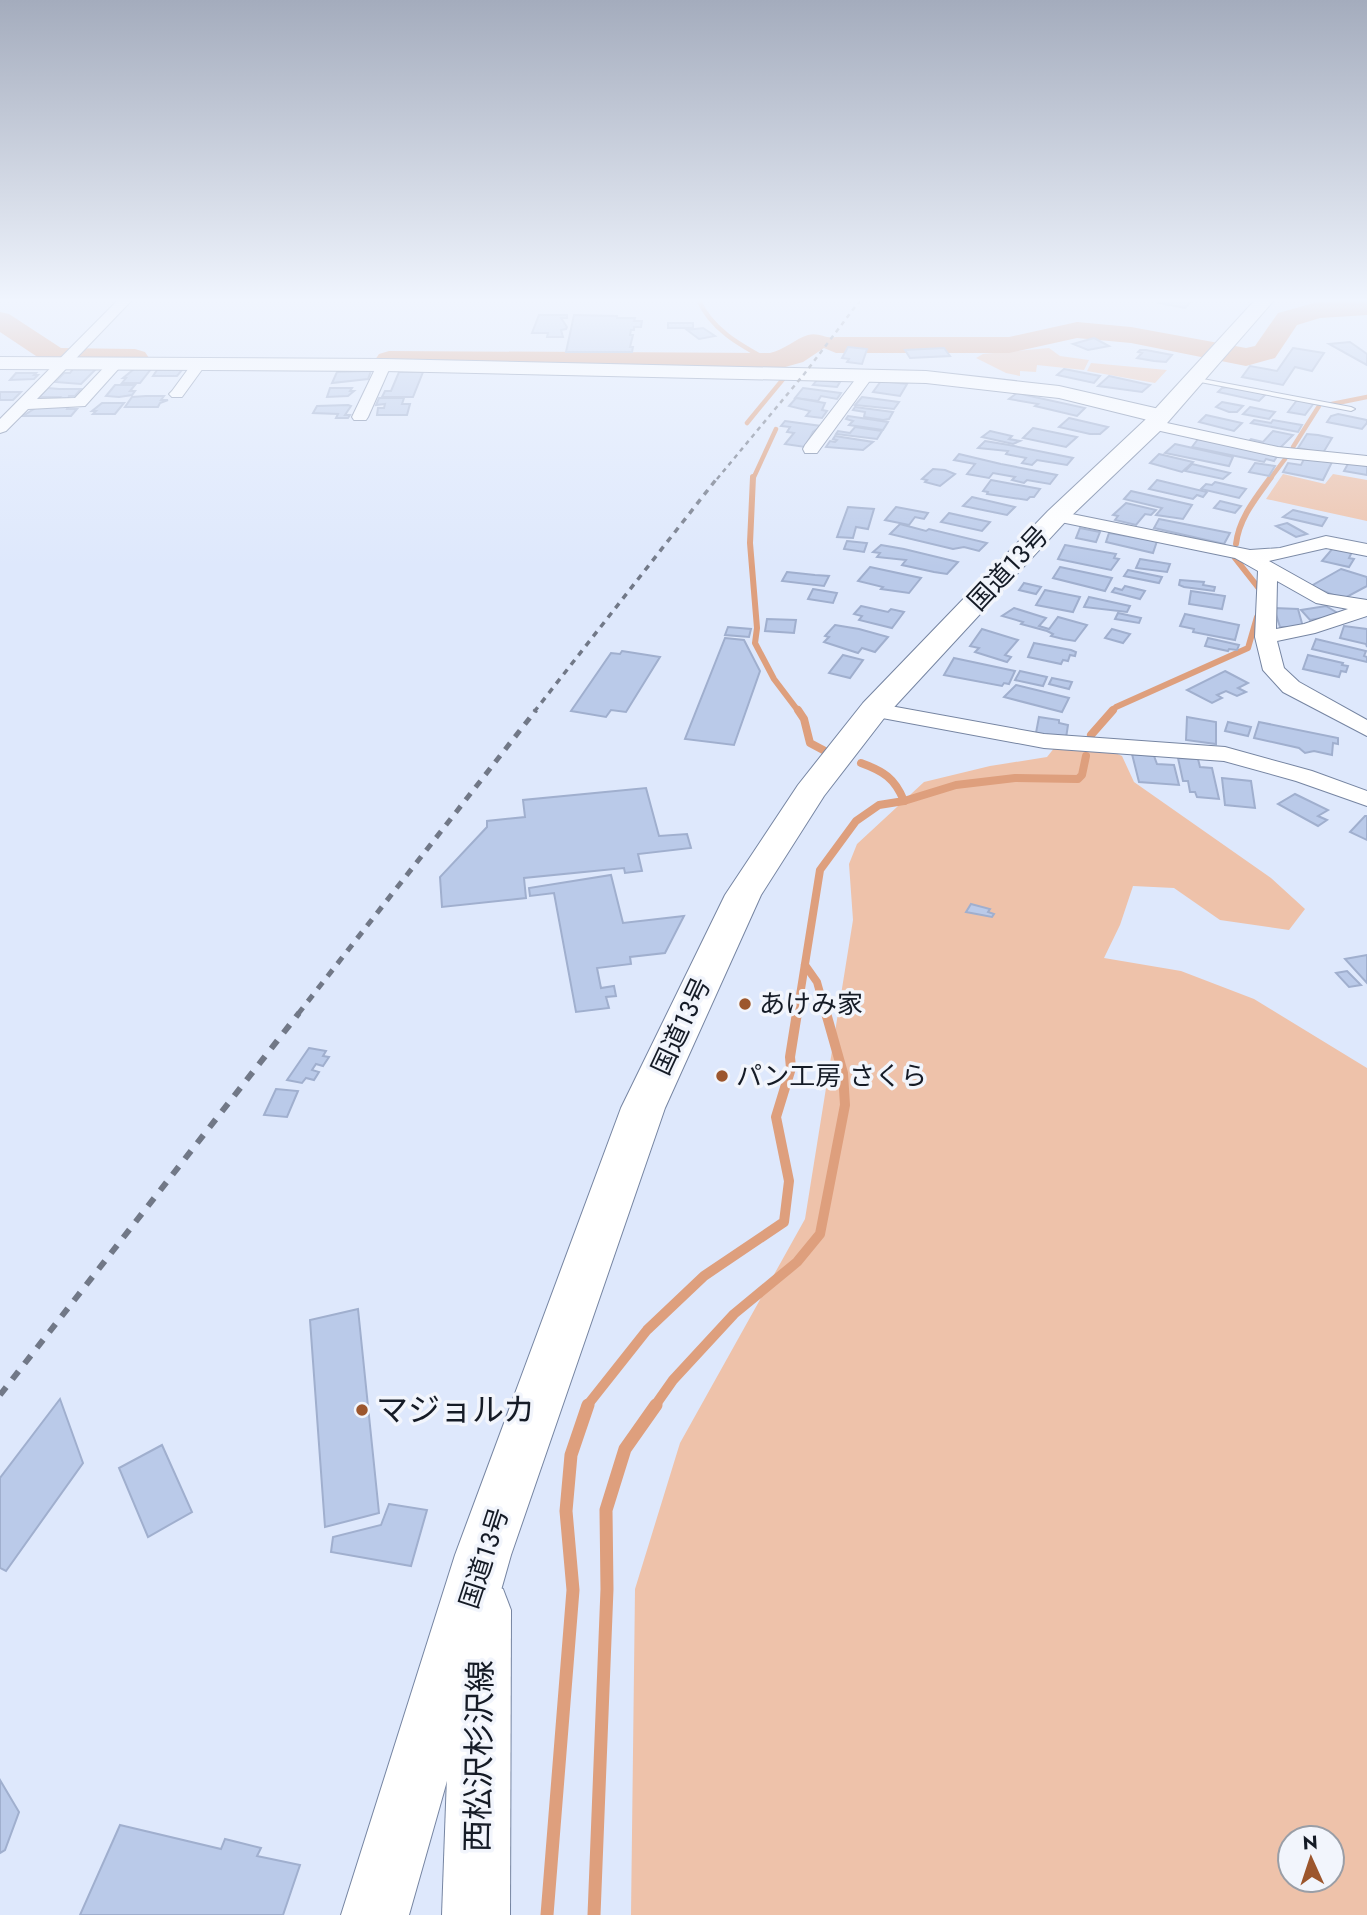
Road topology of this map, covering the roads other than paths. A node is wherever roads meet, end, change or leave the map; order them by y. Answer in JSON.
{"nodes":[{"id":1,"x":38,"y":388,"type":"edge"},
{"id":2,"x":93,"y":388,"type":"edge"},
{"id":3,"x":181,"y":388,"type":"edge"},
{"id":4,"x":373,"y":388,"type":"edge"},
{"id":5,"x":856,"y":388,"type":"edge"},
{"id":6,"x":1035,"y":388,"type":"edge"},
{"id":7,"x":1187,"y":388,"type":"edge"},
{"id":8,"x":1266,"y":388,"type":"edge"},
{"id":9,"x":177,"y":394,"type":"dead end"},
{"id":10,"x":23,"y":404,"type":"junction"},
{"id":11,"x":1351,"y":410,"type":"dead end"},
{"id":12,"x":360,"y":417,"type":"dead end"},
{"id":13,"x":1156,"y":421,"type":"junction"},
{"id":14,"x":3,"y":422,"type":"edge"},
{"id":15,"x":811,"y":449,"type":"dead end"},
{"id":16,"x":1367,"y":461,"type":"edge"},
{"id":17,"x":1057,"y":516,"type":"junction"},
{"id":18,"x":1367,"y":550,"type":"edge"},
{"id":19,"x":1250,"y":556,"type":"junction"},
{"id":20,"x":1268,"y":569,"type":"junction"},
{"id":21,"x":1367,"y":608,"type":"edge"},
{"id":22,"x":1265,"y":637,"type":"junction"},
{"id":23,"x":874,"y":710,"type":"junction"},
{"id":24,"x":1367,"y":729,"type":"edge"},
{"id":25,"x":1367,"y":799,"type":"edge"},
{"id":26,"x":483,"y":1556,"type":"junction"},
{"id":27,"x":375,"y":1915,"type":"edge"},
{"id":28,"x":476,"y":1915,"type":"edge"}],
"edges":[{"from":1,"to":10,"type":"street"},
{"from":2,"to":10,"type":"street"},
{"from":3,"to":9,"type":"street"},
{"from":4,"to":12,"type":"street"},
{"from":5,"to":15,"type":"street"},
{"from":6,"to":13,"type":"main road"},
{"from":7,"to":13,"type":"main road","name":"国道13号"},
{"from":8,"to":11,"type":"lane"},
{"from":10,"to":14,"type":"street"},
{"from":13,"to":16,"type":"street"},
{"from":13,"to":17,"type":"main road","name":"国道13号"},
{"from":17,"to":19,"type":"street"},
{"from":17,"to":23,"type":"main road","name":"国道13号"},
{"from":18,"to":19,"type":"street"},
{"from":19,"to":20,"type":"street"},
{"from":20,"to":21,"type":"street"},
{"from":20,"to":22,"type":"street"},
{"from":21,"to":22,"type":"street"},
{"from":22,"to":24,"type":"street"},
{"from":23,"to":25,"type":"street"},
{"from":23,"to":26,"type":"main road","name":"国道13号"},
{"from":26,"to":27,"type":"main road","name":"国道13号"},
{"from":26,"to":28,"type":"main road","name":"西松沢杉沢線"}]}
